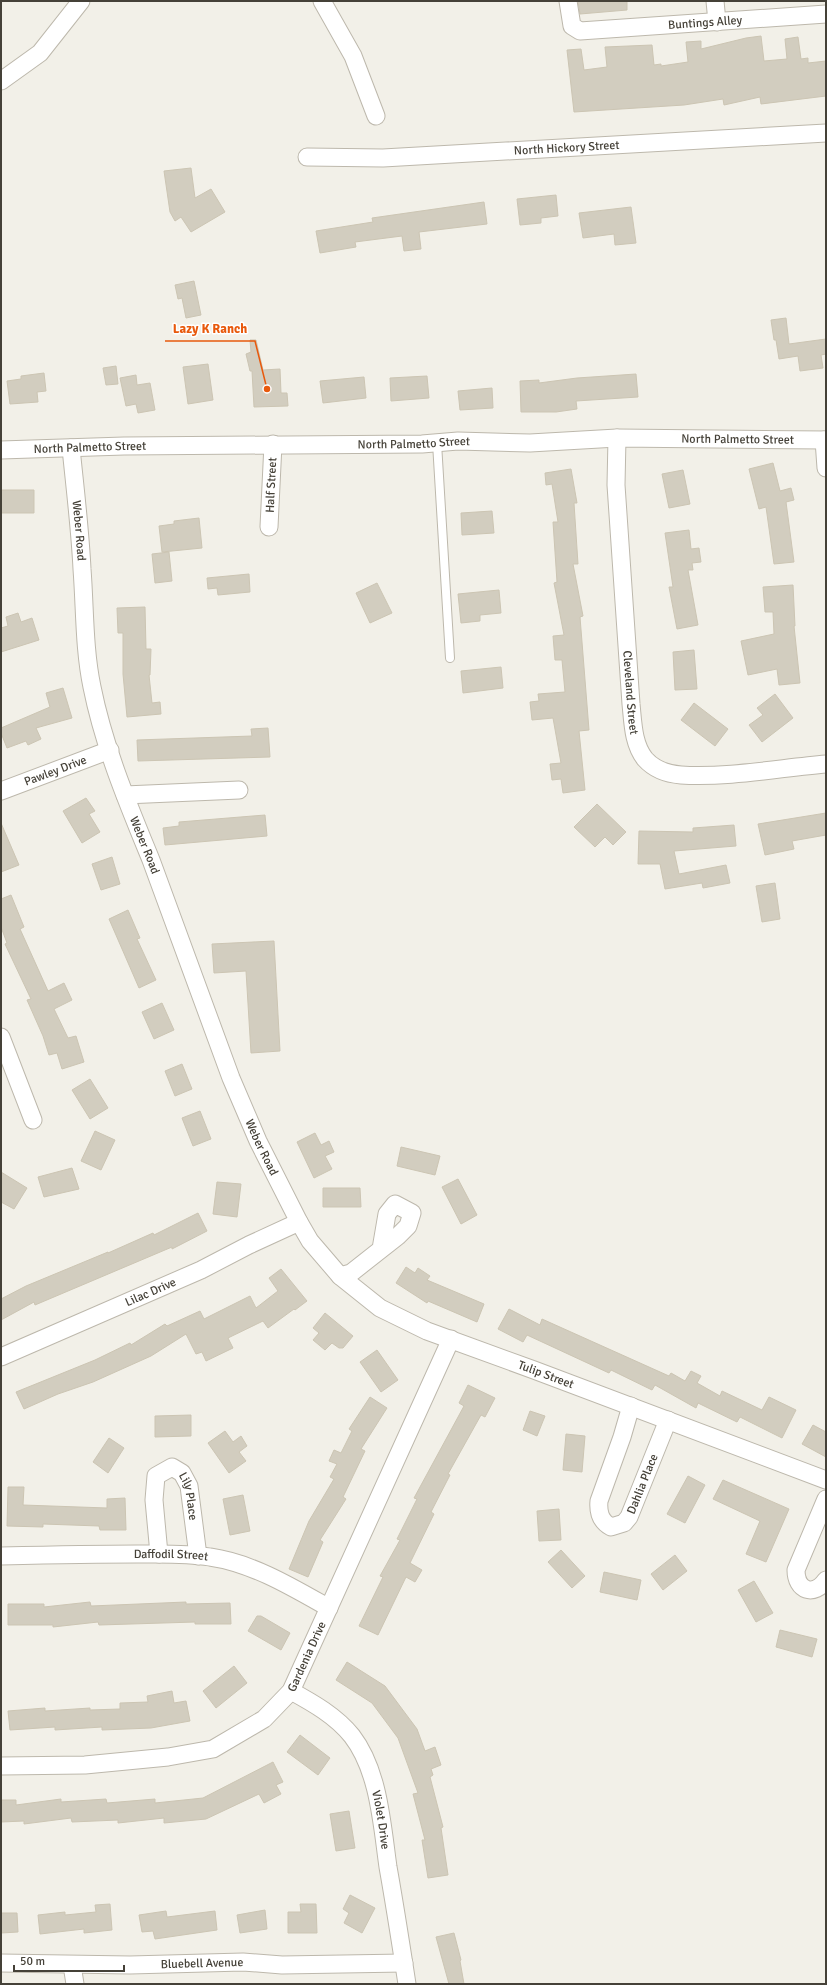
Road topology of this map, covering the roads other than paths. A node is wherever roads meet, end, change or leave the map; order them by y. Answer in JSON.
{"nodes":[{"id":1,"x":81,"y":1,"type":"edge"},
{"id":2,"x":322,"y":1,"type":"edge"},
{"id":3,"x":568,"y":1,"type":"edge"},
{"id":4,"x":715,"y":1,"type":"edge"},
{"id":5,"x":826,"y":14,"type":"edge"},
{"id":6,"x":717,"y":22,"type":"junction"},
{"id":7,"x":1,"y":81,"type":"edge"},
{"id":8,"x":376,"y":116,"type":"dead end"},
{"id":9,"x":826,"y":133,"type":"edge"},
{"id":10,"x":307,"y":157,"type":"dead end"},
{"id":11,"x":617,"y":438,"type":"junction"},
{"id":12,"x":825,"y":440,"type":"edge"},
{"id":13,"x":437,"y":443,"type":"junction"},
{"id":14,"x":273,"y":444,"type":"junction"},
{"id":15,"x":71,"y":448,"type":"junction"},
{"id":16,"x":1,"y":450,"type":"edge"},
{"id":17,"x":826,"y":468,"type":"edge"},
{"id":18,"x":269,"y":527,"type":"dead end"},
{"id":19,"x":450,"y":658,"type":"dead end"},
{"id":20,"x":110,"y":750,"type":"junction"},
{"id":21,"x":826,"y":764,"type":"edge"},
{"id":22,"x":239,"y":790,"type":"dead end"},
{"id":23,"x":1,"y":791,"type":"edge"},
{"id":24,"x":125,"y":795,"type":"junction"},
{"id":25,"x":1,"y":1037,"type":"edge"},
{"id":26,"x":33,"y":1120,"type":"dead end"},
{"id":27,"x":298,"y":1222,"type":"junction"},
{"id":28,"x":381,"y":1249,"type":"dead end"},
{"id":29,"x":340,"y":1276,"type":"junction"},
{"id":30,"x":451,"y":1340,"type":"junction"},
{"id":31,"x":1,"y":1357,"type":"edge"},
{"id":32,"x":631,"y":1406,"type":"junction"},
{"id":33,"x":668,"y":1420,"type":"junction"},
{"id":34,"x":826,"y":1480,"type":"edge"},
{"id":35,"x":826,"y":1499,"type":"edge"},
{"id":36,"x":159,"y":1554,"type":"junction"},
{"id":37,"x":1,"y":1556,"type":"edge"},
{"id":38,"x":198,"y":1556,"type":"junction"},
{"id":39,"x":826,"y":1580,"type":"edge"},
{"id":40,"x":329,"y":1608,"type":"junction"},
{"id":41,"x":291,"y":1691,"type":"junction"},
{"id":42,"x":1,"y":1766,"type":"edge"},
{"id":43,"x":1,"y":1963,"type":"edge"},
{"id":44,"x":404,"y":1963,"type":"junction"},
{"id":45,"x":72,"y":1965,"type":"junction"},
{"id":46,"x":75,"y":1984,"type":"edge"},
{"id":47,"x":407,"y":1984,"type":"edge"}],
"edges":[{"from":1,"to":7,"type":"street"},
{"from":2,"to":8,"type":"street"},
{"from":3,"to":6,"type":"street","name":"Buntings Alley"},
{"from":4,"to":6,"type":"street"},
{"from":5,"to":6,"type":"street","name":"Buntings Alley"},
{"from":9,"to":10,"type":"street","name":"North Hickory Street"},
{"from":11,"to":12,"type":"street","name":"North Palmetto Street"},
{"from":11,"to":13,"type":"street","name":"North Palmetto Street"},
{"from":11,"to":21,"type":"street","name":"Cleveland Street"},
{"from":12,"to":17,"type":"street"},
{"from":13,"to":14,"type":"street","name":"North Palmetto Street"},
{"from":13,"to":19,"type":"lane"},
{"from":14,"to":15,"type":"street","name":"North Palmetto Street"},
{"from":14,"to":18,"type":"street","name":"Half Street"},
{"from":15,"to":16,"type":"street","name":"North Palmetto Street"},
{"from":15,"to":20,"type":"street","name":"Weber Road"},
{"from":20,"to":23,"type":"street","name":"Pawley Drive"},
{"from":20,"to":24,"type":"street","name":"Weber Road"},
{"from":22,"to":24,"type":"street"},
{"from":24,"to":27,"type":"street","name":"Weber Road"},
{"from":25,"to":26,"type":"street"},
{"from":27,"to":29,"type":"street","name":"Tulip Street"},
{"from":27,"to":31,"type":"street","name":"Lilac Drive"},
{"from":28,"to":29,"type":"street"},
{"from":29,"to":30,"type":"street","name":"Tulip Street"},
{"from":30,"to":32,"type":"street","name":"Tulip Street"},
{"from":30,"to":40,"type":"street","name":"Gardenia Drive"},
{"from":32,"to":33,"type":"street","name":"Tulip Street"},
{"from":32,"to":33,"type":"street","name":"Dahlia Place"},
{"from":33,"to":34,"type":"street","name":"Tulip Street"},
{"from":35,"to":39,"type":"street"},
{"from":36,"to":37,"type":"street","name":"Daffodil Street"},
{"from":36,"to":38,"type":"street","name":"Daffodil Street"},
{"from":36,"to":38,"type":"street","name":"Lily Place"},
{"from":38,"to":40,"type":"street","name":"Daffodil Street"},
{"from":40,"to":41,"type":"street","name":"Gardenia Drive"},
{"from":41,"to":42,"type":"street","name":"Gardenia Drive"},
{"from":41,"to":44,"type":"street","name":"Violet Drive"},
{"from":43,"to":45,"type":"street","name":"Bluebell Avenue"},
{"from":44,"to":45,"type":"street","name":"Bluebell Avenue"},
{"from":44,"to":47,"type":"street","name":"Violet Drive"},
{"from":45,"to":46,"type":"street"}]}
